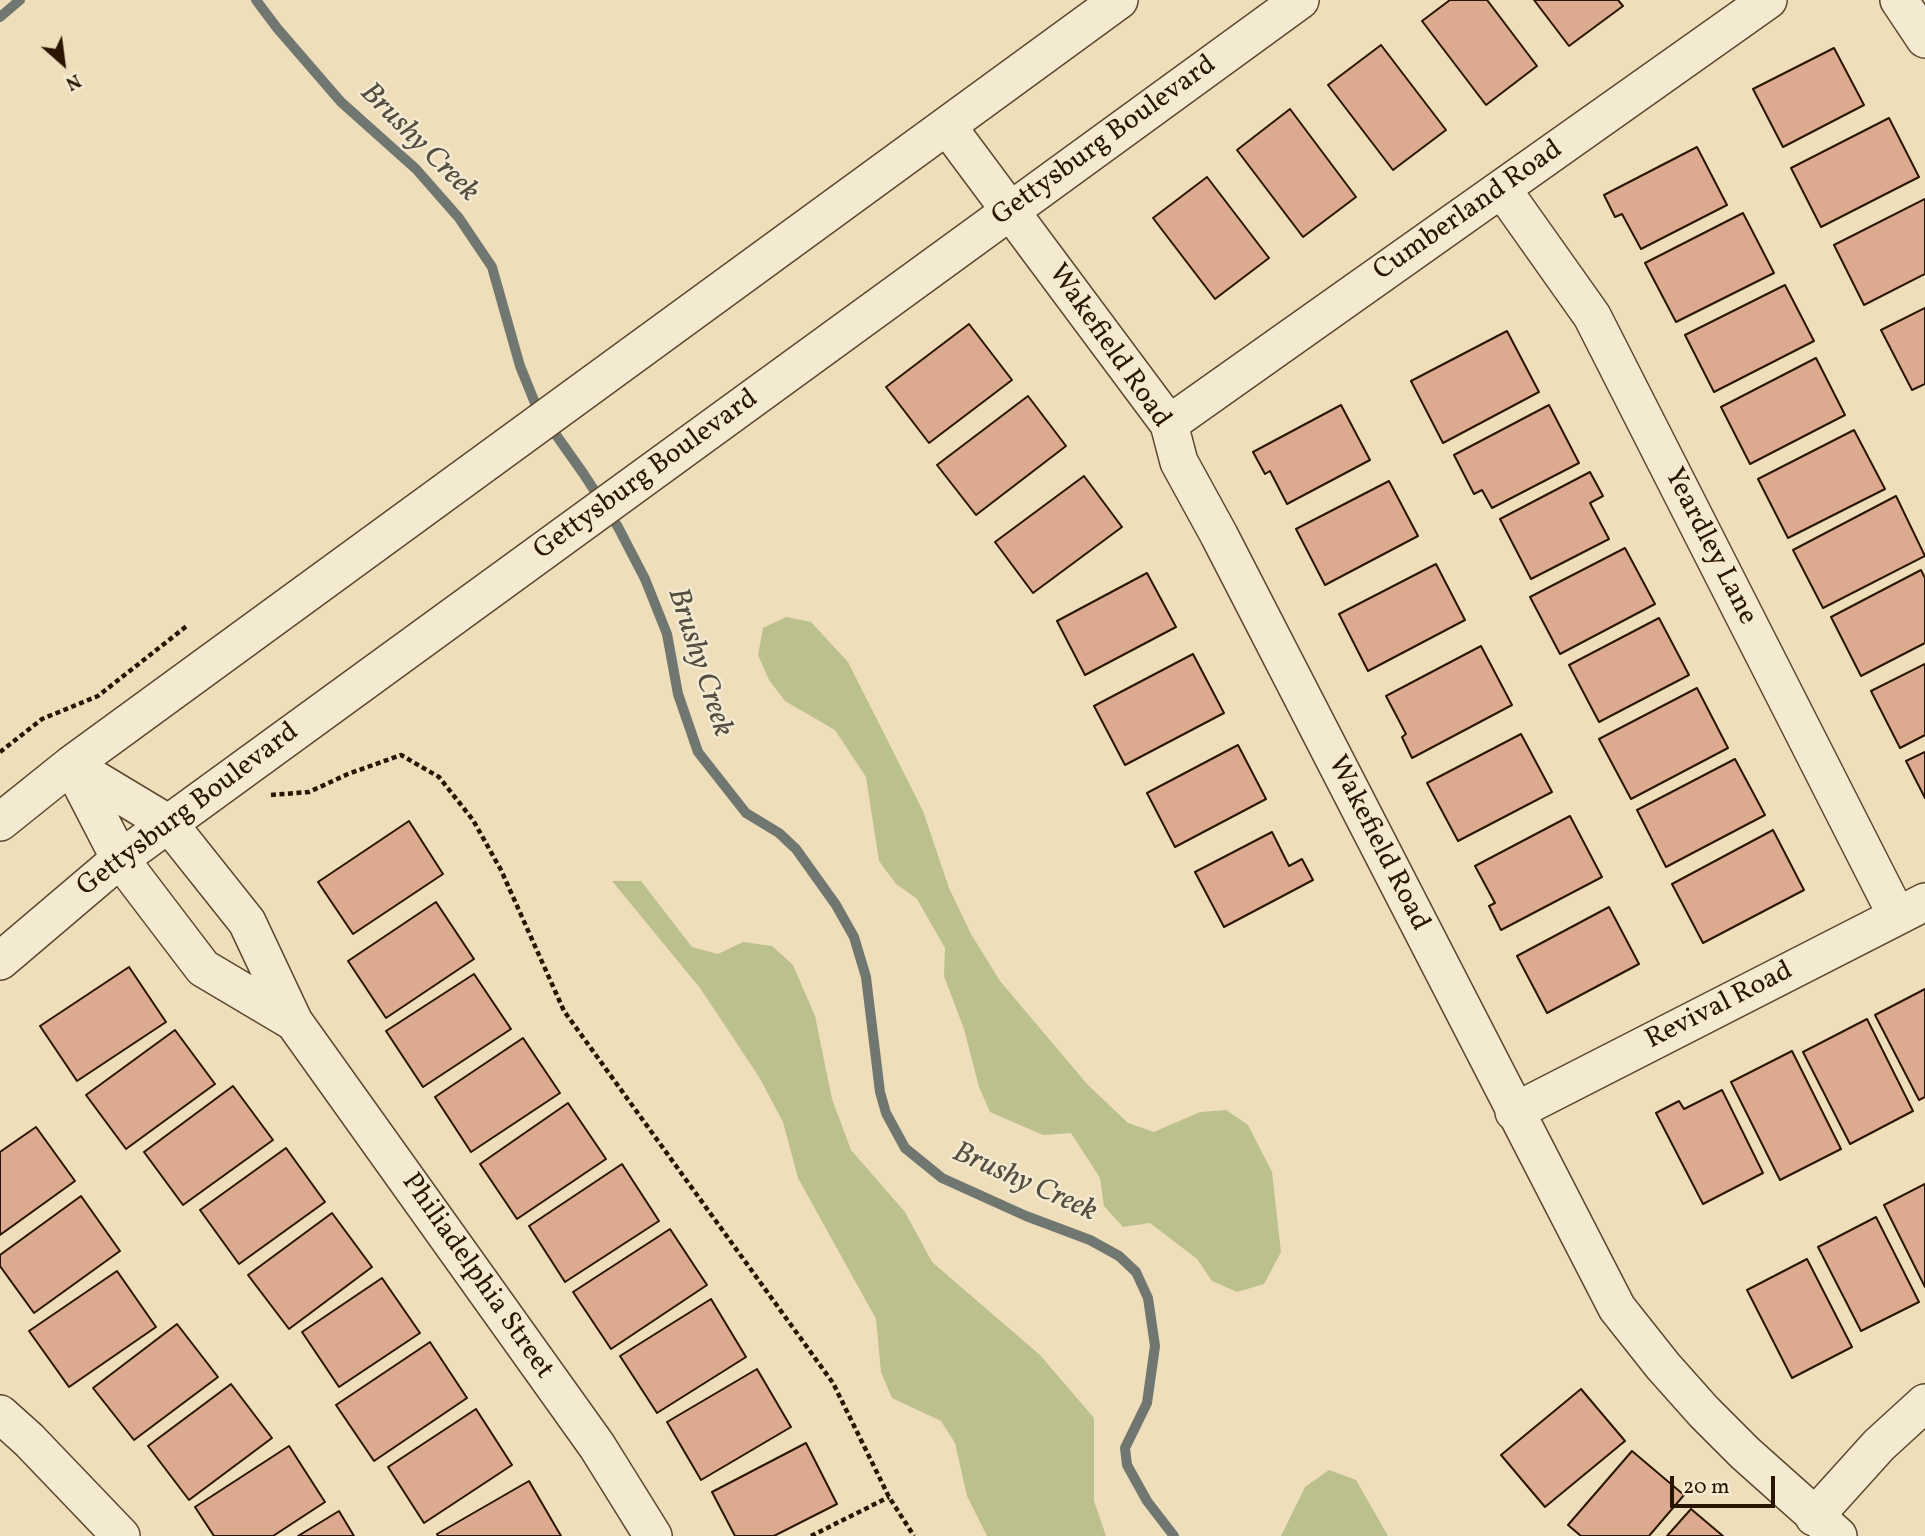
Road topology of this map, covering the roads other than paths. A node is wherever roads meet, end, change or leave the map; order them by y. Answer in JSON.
{"nodes":[{"id":1,"x":1119,"y":0,"type":"edge"},
{"id":2,"x":1300,"y":0,"type":"edge"},
{"id":3,"x":1768,"y":0,"type":"edge"},
{"id":4,"x":1899,"y":0,"type":"edge"},
{"id":5,"x":1925,"y":39,"type":"edge"},
{"id":6,"x":947,"y":126,"type":"junction"},
{"id":7,"x":1502,"y":189,"type":"junction"},
{"id":8,"x":1010,"y":211,"type":"junction"},
{"id":9,"x":1169,"y":424,"type":"junction"},
{"id":10,"x":71,"y":765,"type":"junction"},
{"id":11,"x":0,"y":822,"type":"edge"},
{"id":12,"x":169,"y":824,"type":"junction"},
{"id":13,"x":120,"y":859,"type":"junction"},
{"id":14,"x":1911,"y":909,"type":"edge"},
{"id":15,"x":0,"y":961,"type":"edge"},
{"id":16,"x":294,"y":1022,"type":"junction"},
{"id":17,"x":1514,"y":1112,"type":"junction"},
{"id":18,"x":1925,"y":1403,"type":"edge"},
{"id":19,"x":0,"y":1414,"type":"edge"},
{"id":20,"x":1826,"y":1526,"type":"edge"},
{"id":21,"x":121,"y":1536,"type":"edge"},
{"id":22,"x":653,"y":1536,"type":"edge"}],
"edges":[{"from":1,"to":6,"type":"street"},
{"from":2,"to":8,"type":"street","name":"Gettysburg Boulevard"},
{"from":3,"to":7,"type":"street","name":"Cumberland Road"},
{"from":4,"to":5,"type":"street"},
{"from":6,"to":8,"type":"street","name":"Wakefield Road"},
{"from":6,"to":10,"type":"street"},
{"from":7,"to":9,"type":"street","name":"Cumberland Road"},
{"from":7,"to":14,"type":"street","name":"Yeardley Lane"},
{"from":8,"to":9,"type":"street","name":"Wakefield Road"},
{"from":8,"to":12,"type":"street","name":"Gettysburg Boulevard"},
{"from":9,"to":17,"type":"street","name":"Wakefield Road"},
{"from":10,"to":11,"type":"street"},
{"from":10,"to":12,"type":"street","name":"Philiadelphia Street"},
{"from":10,"to":13,"type":"street","name":"Philiadelphia Street"},
{"from":12,"to":13,"type":"street","name":"Gettysburg Boulevard"},
{"from":12,"to":16,"type":"street","name":"Philiadelphia Street"},
{"from":13,"to":15,"type":"street","name":"Gettysburg Boulevard"},
{"from":13,"to":16,"type":"street","name":"Philiadelphia Street"},
{"from":14,"to":17,"type":"street","name":"Revival Road"},
{"from":16,"to":22,"type":"street","name":"Philiadelphia Street"},
{"from":17,"to":20,"type":"street","name":"Wakefield Road"},
{"from":18,"to":20,"type":"street"},
{"from":19,"to":21,"type":"street"}]}
